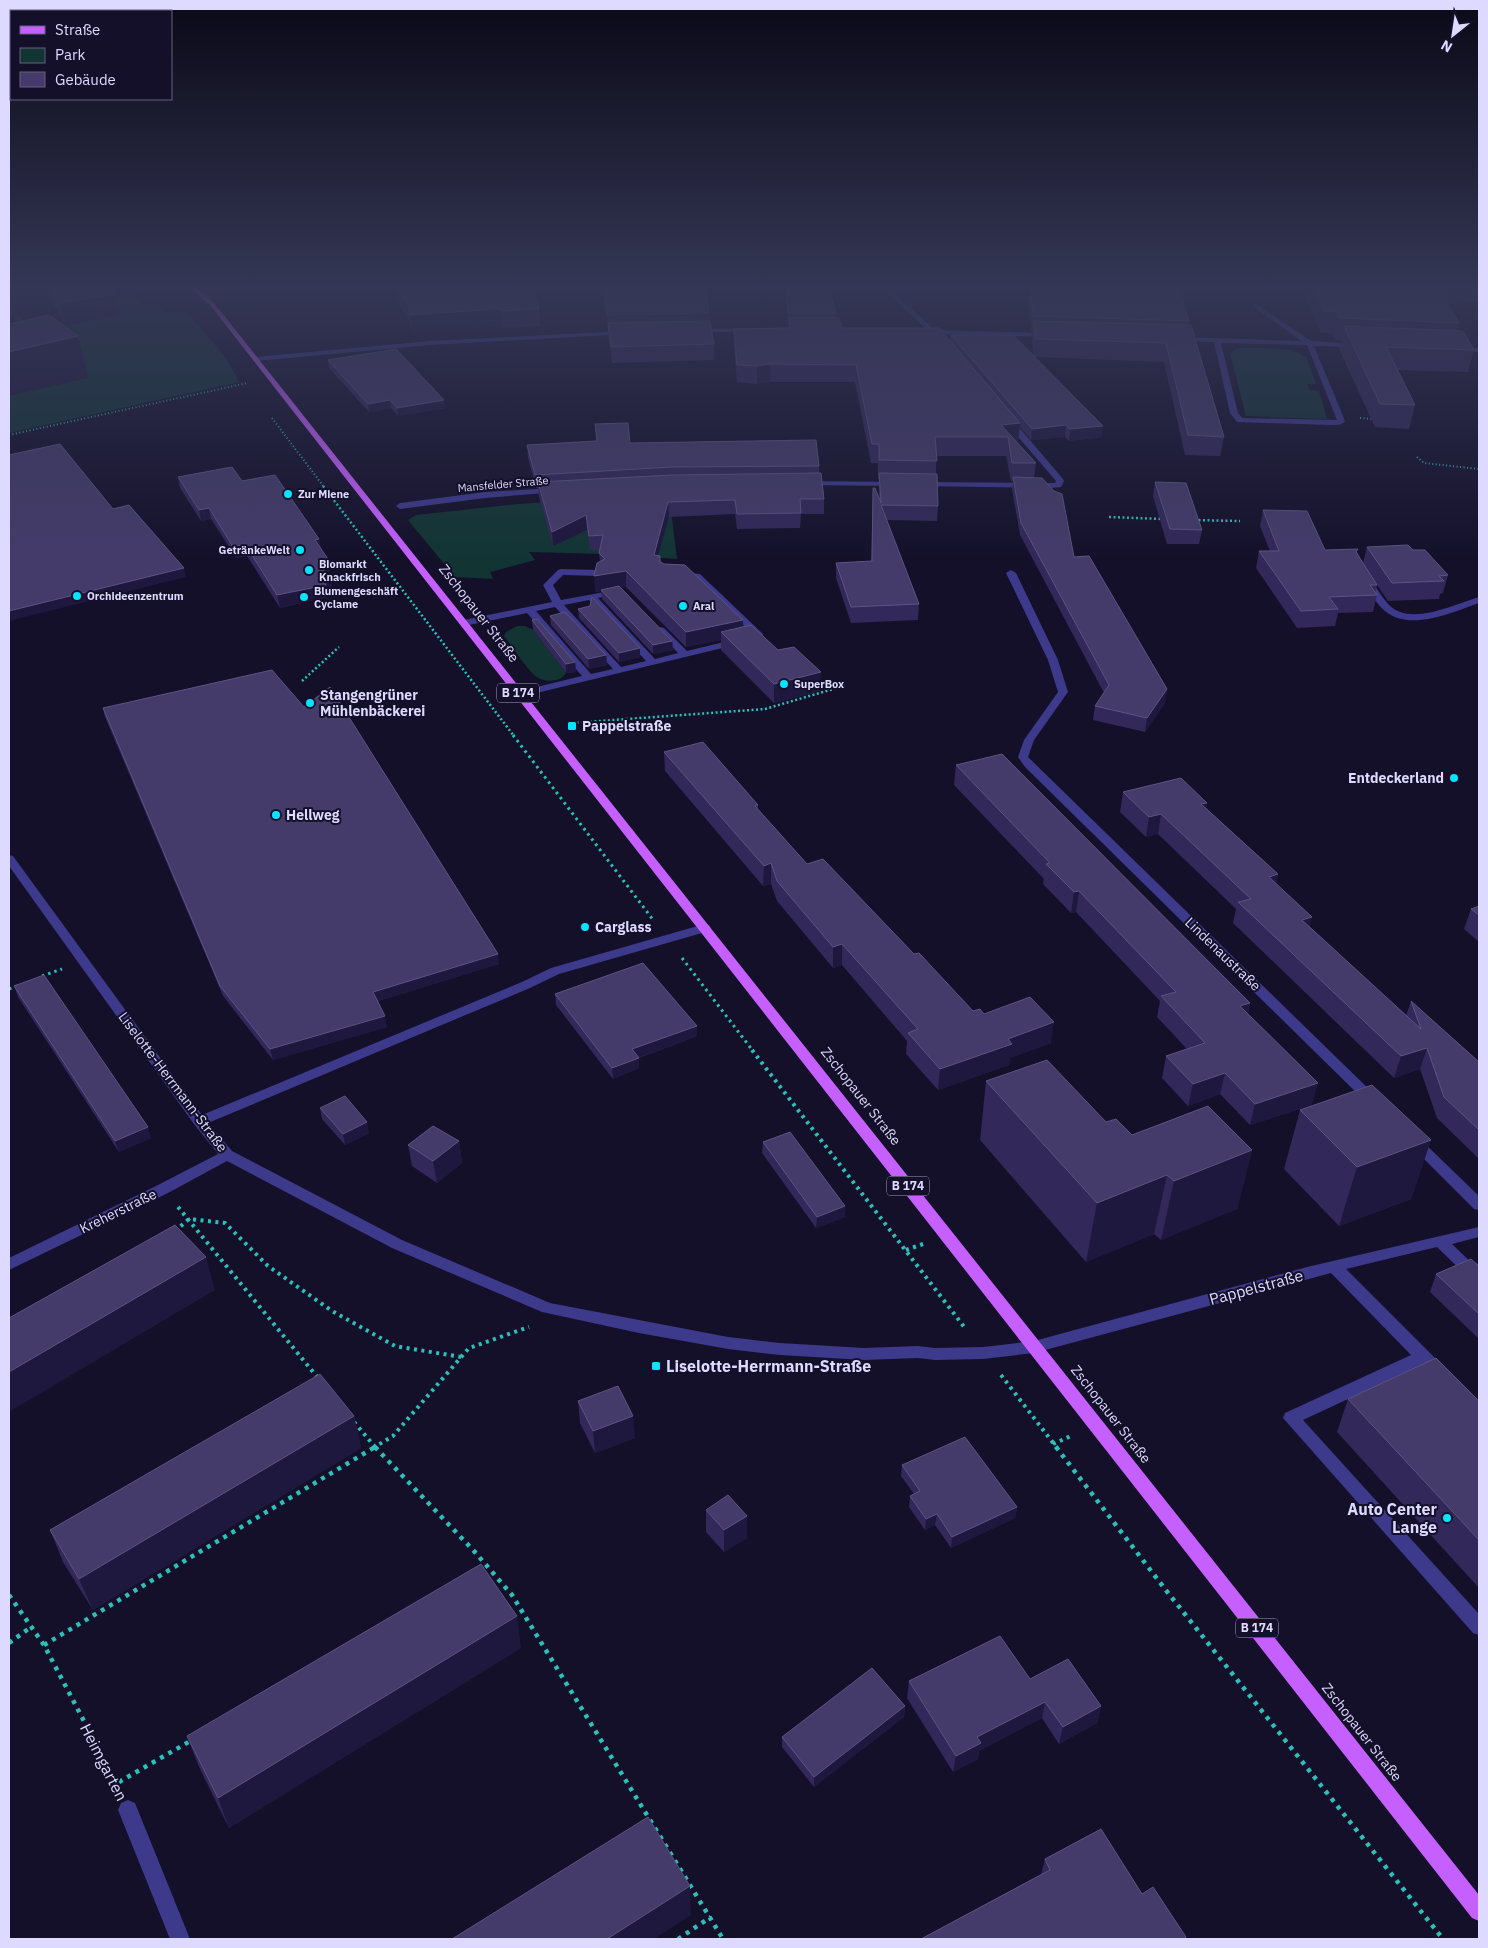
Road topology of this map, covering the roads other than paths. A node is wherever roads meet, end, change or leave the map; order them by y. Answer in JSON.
{"nodes":[{"id":1,"x":272,"y":379,"type":"edge"},
{"id":2,"x":1226,"y":379,"type":"edge"},
{"id":3,"x":1325,"y":379,"type":"edge"},
{"id":4,"x":1003,"y":414,"type":"edge"},
{"id":5,"x":798,"y":483,"type":"edge"},
{"id":6,"x":903,"y":484,"type":"edge"},
{"id":7,"x":913,"y":484,"type":"edge"},
{"id":8,"x":566,"y":490,"type":"edge"},
{"id":9,"x":400,"y":506,"type":"dead end"},
{"id":10,"x":1358,"y":568,"type":"edge"},
{"id":11,"x":599,"y":573,"type":"edge"},
{"id":12,"x":1012,"y":573,"type":"dead end"},
{"id":13,"x":673,"y":574,"type":"edge"},
{"id":14,"x":627,"y":596,"type":"edge"},
{"id":15,"x":592,"y":597,"type":"junction"},
{"id":16,"x":1479,"y":600,"type":"edge"},
{"id":17,"x":558,"y":604,"type":"junction"},
{"id":18,"x":529,"y":610,"type":"junction"},
{"id":19,"x":650,"y":620,"type":"edge"},
{"id":20,"x":464,"y":623,"type":"junction"},
{"id":21,"x":685,"y":655,"type":"junction"},
{"id":22,"x":654,"y":663,"type":"junction"},
{"id":23,"x":620,"y":671,"type":"junction"},
{"id":24,"x":589,"y":678,"type":"junction"},
{"id":25,"x":520,"y":694,"type":"junction"},
{"id":26,"x":9,"y":858,"type":"edge"},
{"id":27,"x":704,"y":928,"type":"junction"},
{"id":28,"x":1381,"y":1108,"type":"edge"},
{"id":29,"x":199,"y":1121,"type":"junction"},
{"id":30,"x":1402,"y":1129,"type":"edge"},
{"id":31,"x":227,"y":1155,"type":"junction"},
{"id":32,"x":1479,"y":1205,"type":"edge"},
{"id":33,"x":1479,"y":1232,"type":"edge"},
{"id":34,"x":1440,"y":1241,"type":"junction"},
{"id":35,"x":9,"y":1264,"type":"edge"},
{"id":36,"x":1334,"y":1267,"type":"junction"},
{"id":37,"x":1479,"y":1279,"type":"edge"},
{"id":38,"x":1034,"y":1347,"type":"junction"},
{"id":39,"x":1424,"y":1357,"type":"junction"},
{"id":40,"x":1448,"y":1382,"type":"edge"},
{"id":41,"x":1479,"y":1627,"type":"edge"},
{"id":42,"x":128,"y":1810,"type":"road end"},
{"id":43,"x":1479,"y":1911,"type":"edge"},
{"id":44,"x":180,"y":1939,"type":"edge"}],
"edges":[{"from":1,"to":20,"type":"main road","name":"Zschopauer Straße","number":"B 174"},
{"from":2,"to":3,"type":"street"},
{"from":4,"to":7,"type":"street"},
{"from":5,"to":6,"type":"street"},
{"from":8,"to":9,"type":"street","name":"Mansfelder Straße"},
{"from":10,"to":16,"type":"street"},
{"from":11,"to":17,"type":"street"},
{"from":12,"to":28,"type":"street","name":"Lindenaustraße"},
{"from":13,"to":21,"type":"street"},
{"from":14,"to":15,"type":"street"},
{"from":15,"to":17,"type":"street"},
{"from":15,"to":22,"type":"street"},
{"from":17,"to":18,"type":"street"},
{"from":17,"to":23,"type":"street"},
{"from":18,"to":20,"type":"street"},
{"from":18,"to":24,"type":"street"},
{"from":19,"to":21,"type":"street"},
{"from":20,"to":25,"type":"main road","name":"Zschopauer Straße","number":"B 174"},
{"from":21,"to":22,"type":"street"},
{"from":22,"to":23,"type":"street"},
{"from":23,"to":24,"type":"street"},
{"from":24,"to":25,"type":"street"},
{"from":25,"to":27,"type":"main road","name":"Zschopauer Straße","number":"B 174"},
{"from":26,"to":29,"type":"street","name":"Liselotte-Herrmann-Straße"},
{"from":27,"to":29,"type":"street"},
{"from":27,"to":38,"type":"main road","name":"Zschopauer Straße","number":"B 174"},
{"from":29,"to":31,"type":"street","name":"Liselotte-Herrmann-Straße"},
{"from":30,"to":32,"type":"street"},
{"from":31,"to":35,"type":"street","name":"Kreherstraße"},
{"from":31,"to":38,"type":"street","name":"Liselotte-Herrmann-Straße"},
{"from":33,"to":34,"type":"street","name":"Pappelstraße"},
{"from":34,"to":36,"type":"street","name":"Pappelstraße"},
{"from":34,"to":37,"type":"street"},
{"from":36,"to":38,"type":"street","name":"Pappelstraße"},
{"from":36,"to":39,"type":"street"},
{"from":38,"to":43,"type":"main road","name":"Zschopauer Straße","number":"B 174"},
{"from":39,"to":40,"type":"street"},
{"from":39,"to":41,"type":"street"},
{"from":42,"to":44,"type":"street","name":"Heimgarten"}]}
